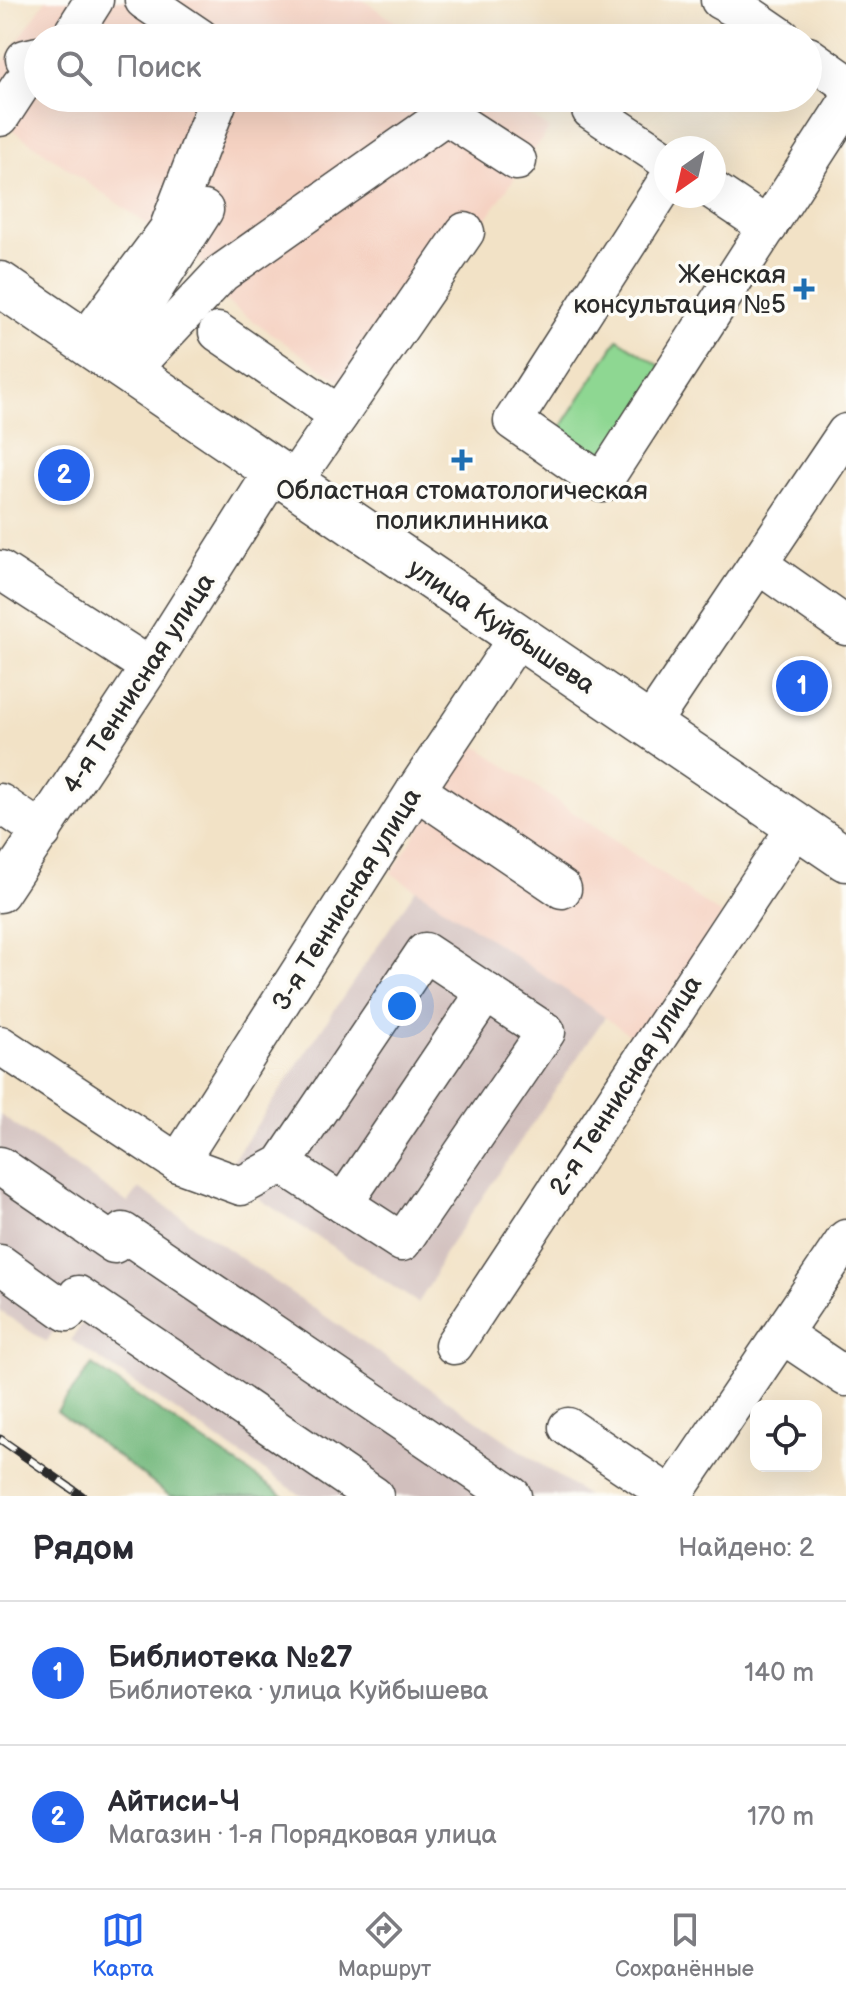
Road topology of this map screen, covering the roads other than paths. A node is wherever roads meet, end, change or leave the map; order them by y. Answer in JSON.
{"nodes":[{"id":1,"x":94,"y":0,"type":"edge"},
{"id":2,"x":144,"y":0,"type":"edge"},
{"id":3,"x":744,"y":5,"type":"edge"},
{"id":4,"x":79,"y":24,"type":"edge"},
{"id":5,"x":179,"y":24,"type":"edge"},
{"id":6,"x":766,"y":24,"type":"edge"},
{"id":7,"x":822,"y":66,"type":"edge"},
{"id":8,"x":24,"y":74,"type":"edge"},
{"id":9,"x":846,"y":83,"type":"edge"},
{"id":10,"x":846,"y":105,"type":"edge"},
{"id":11,"x":214,"y":112,"type":"edge"},
{"id":12,"x":594,"y":112,"type":"edge"},
{"id":13,"x":0,"y":117,"type":"edge"},
{"id":14,"x":654,"y":152,"type":"edge"},
{"id":15,"x":517,"y":161,"type":"dead end"},
{"id":16,"x":726,"y":199,"type":"edge"},
{"id":17,"x":654,"y":202,"type":"edge"},
{"id":18,"x":204,"y":210,"type":"dead end"},
{"id":19,"x":768,"y":227,"type":"junction"},
{"id":20,"x":465,"y":232,"type":"dead end"},
{"id":21,"x":0,"y":259,"type":"edge"},
{"id":22,"x":0,"y":284,"type":"edge"},
{"id":23,"x":218,"y":332,"type":"dead end"},
{"id":24,"x":120,"y":341,"type":"junction"},
{"id":25,"x":339,"y":415,"type":"junction"},
{"id":26,"x":846,"y":433,"type":"edge"},
{"id":27,"x":287,"y":463,"type":"junction"},
{"id":28,"x":758,"y":564,"type":"junction"},
{"id":29,"x":0,"y":570,"type":"edge"},
{"id":30,"x":846,"y":626,"type":"edge"},
{"id":31,"x":518,"y":637,"type":"junction"},
{"id":32,"x":150,"y":667,"type":"junction"},
{"id":33,"x":654,"y":717,"type":"junction"},
{"id":34,"x":416,"y":790,"type":"junction"},
{"id":35,"x":0,"y":803,"type":"edge"},
{"id":36,"x":797,"y":826,"type":"junction"},
{"id":37,"x":42,"y":832,"type":"junction"},
{"id":38,"x":846,"y":832,"type":"edge"},
{"id":39,"x":846,"y":859,"type":"edge"},
{"id":40,"x":562,"y":889,"type":"dead end"},
{"id":41,"x":0,"y":893,"type":"edge"},
{"id":42,"x":486,"y":992,"type":"junction"},
{"id":43,"x":0,"y":1045,"type":"edge"},
{"id":44,"x":178,"y":1163,"type":"junction"},
{"id":45,"x":282,"y":1164,"type":"junction"},
{"id":46,"x":0,"y":1166,"type":"edge"},
{"id":47,"x":343,"y":1204,"type":"junction"},
{"id":48,"x":846,"y":1239,"type":"edge"},
{"id":49,"x":114,"y":1244,"type":"junction"},
{"id":50,"x":0,"y":1264,"type":"edge"},
{"id":51,"x":78,"y":1295,"type":"junction"},
{"id":52,"x":782,"y":1334,"type":"junction"},
{"id":53,"x":454,"y":1345,"type":"dead end"},
{"id":54,"x":846,"y":1377,"type":"edge"},
{"id":55,"x":568,"y":1427,"type":"dead end"},
{"id":56,"x":374,"y":1496,"type":"edge"},
{"id":57,"x":512,"y":1496,"type":"edge"},
{"id":58,"x":672,"y":1496,"type":"edge"}],
"edges":[{"from":1,"to":4,"type":"street"},
{"from":2,"to":5,"type":"street"},
{"from":3,"to":6,"type":"street"},
{"from":7,"to":9,"type":"street"},
{"from":8,"to":13,"type":"street"},
{"from":10,"to":19,"type":"street"},
{"from":11,"to":24,"type":"street"},
{"from":12,"to":14,"type":"street"},
{"from":15,"to":24,"type":"street"},
{"from":16,"to":19,"type":"street"},
{"from":17,"to":19,"type":"street"},
{"from":18,"to":24,"type":"street"},
{"from":20,"to":25,"type":"street","name":"4-я Теннисная улица"},
{"from":21,"to":24,"type":"main road","name":"улица Куйбышева"},
{"from":22,"to":27,"type":"main road","name":"улица Куйбышева"},
{"from":23,"to":25,"type":"street"},
{"from":24,"to":27,"type":"main road","name":"улица Куйбышева"},
{"from":25,"to":27,"type":"street","name":"4-я Теннисная улица"},
{"from":26,"to":28,"type":"street"},
{"from":27,"to":31,"type":"main road","name":"улица Куйбышева"},
{"from":27,"to":32,"type":"street","name":"4-я Теннисная улица"},
{"from":27,"to":33,"type":"main road","name":"улица Куйбышева"},
{"from":28,"to":30,"type":"street"},
{"from":28,"to":33,"type":"street"},
{"from":29,"to":32,"type":"street"},
{"from":31,"to":33,"type":"main road","name":"улица Куйбышева"},
{"from":31,"to":34,"type":"street","name":"3-я Теннисная улица"},
{"from":32,"to":37,"type":"street","name":"4-я Теннисная улица"},
{"from":33,"to":36,"type":"main road","name":"улица Куйбышева"},
{"from":33,"to":38,"type":"main road","name":"улица Куйбышева"},
{"from":34,"to":40,"type":"street"},
{"from":34,"to":44,"type":"street","name":"3-я Теннисная улица"},
{"from":35,"to":37,"type":"street"},
{"from":36,"to":39,"type":"main road","name":"улица Куйбышева"},
{"from":36,"to":53,"type":"street","name":"2-я Теннисная улица"},
{"from":37,"to":41,"type":"street","name":"4-я Теннисная улица"},
{"from":42,"to":45,"type":"street"},
{"from":42,"to":47,"type":"street"},
{"from":42,"to":47,"type":"street"},
{"from":43,"to":44,"type":"street"},
{"from":44,"to":45,"type":"street"},
{"from":45,"to":47,"type":"street"},
{"from":46,"to":49,"type":"street"},
{"from":48,"to":52,"type":"street"},
{"from":49,"to":51,"type":"street"},
{"from":49,"to":57,"type":"street"},
{"from":50,"to":51,"type":"street"},
{"from":51,"to":56,"type":"street"},
{"from":52,"to":54,"type":"street"},
{"from":52,"to":58,"type":"street"},
{"from":55,"to":58,"type":"street"}]}
